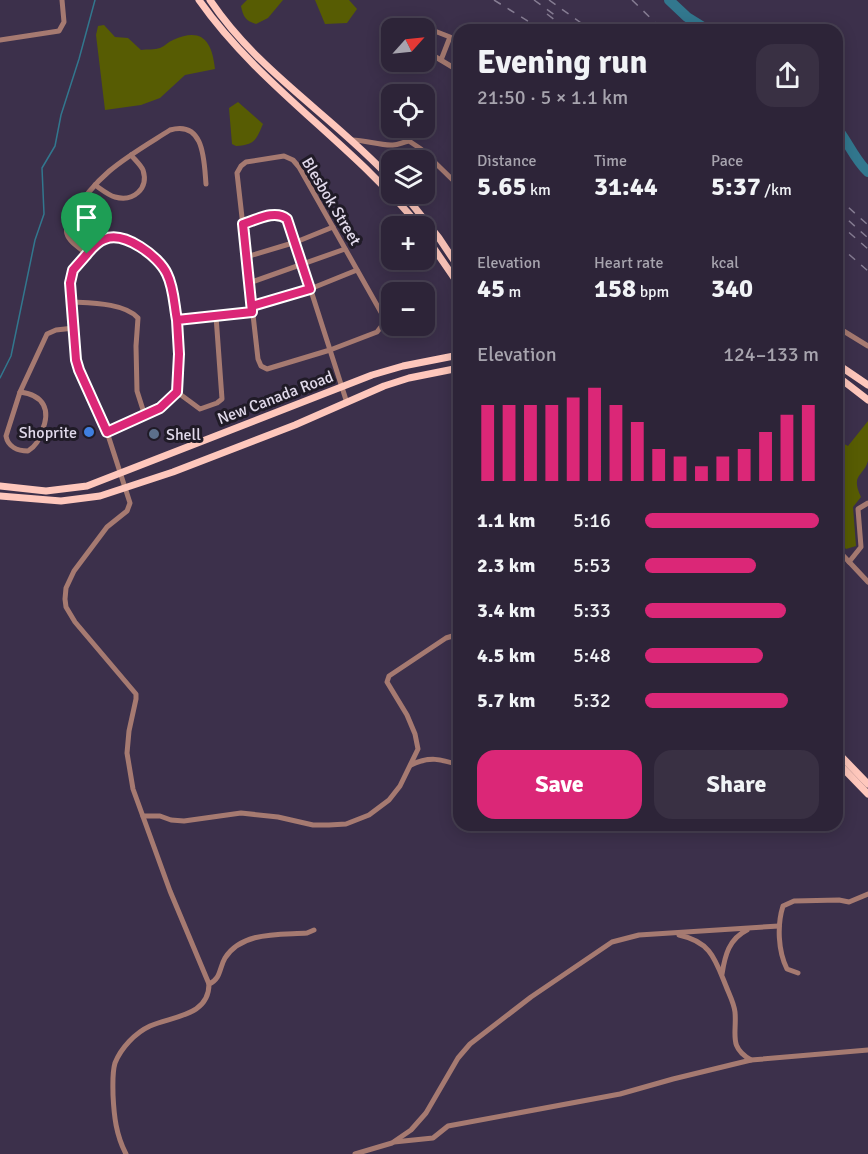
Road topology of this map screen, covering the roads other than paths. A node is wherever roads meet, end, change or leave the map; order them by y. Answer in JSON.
{"nodes":[{"id":1,"x":62,"y":0,"type":"edge"},
{"id":2,"x":199,"y":0,"type":"edge"},
{"id":3,"x":210,"y":0,"type":"edge"},
{"id":4,"x":435,"y":31,"type":"edge"},
{"id":5,"x":0,"y":40,"type":"edge"},
{"id":6,"x":435,"y":56,"type":"edge"},
{"id":7,"x":441,"y":60,"type":"junction"},
{"id":8,"x":453,"y":67,"type":"edge"},
{"id":9,"x":352,"y":140,"type":"junction"},
{"id":10,"x":131,"y":155,"type":"junction"},
{"id":11,"x":381,"y":169,"type":"edge"},
{"id":12,"x":453,"y":180,"type":"edge"},
{"id":13,"x":206,"y":184,"type":"dead end"},
{"id":14,"x":94,"y":185,"type":"junction"},
{"id":15,"x":412,"y":204,"type":"edge"},
{"id":16,"x":410,"y":216,"type":"edge"},
{"id":17,"x":243,"y":224,"type":"junction"},
{"id":18,"x":333,"y":227,"type":"junction"},
{"id":19,"x":296,"y":242,"type":"junction"},
{"id":20,"x":345,"y":249,"type":"junction"},
{"id":21,"x":435,"y":250,"type":"edge"},
{"id":22,"x":87,"y":254,"type":"junction"},
{"id":23,"x":246,"y":256,"type":"junction"},
{"id":24,"x":453,"y":259,"type":"edge"},
{"id":25,"x":303,"y":265,"type":"junction"},
{"id":26,"x":357,"y":270,"type":"junction"},
{"id":27,"x":453,"y":276,"type":"edge"},
{"id":28,"x":249,"y":283,"type":"junction"},
{"id":29,"x":310,"y":289,"type":"junction"},
{"id":30,"x":72,"y":302,"type":"junction"},
{"id":31,"x":252,"y":309,"type":"junction"},
{"id":32,"x":216,"y":316,"type":"junction"},
{"id":33,"x":177,"y":320,"type":"junction"},
{"id":34,"x":74,"y":328,"type":"junction"},
{"id":35,"x":843,"y":331,"type":"edge"},
{"id":36,"x":868,"y":346,"type":"edge"},
{"id":37,"x":330,"y":350,"type":"junction"},
{"id":38,"x":453,"y":356,"type":"edge"},
{"id":39,"x":843,"y":368,"type":"edge"},
{"id":40,"x":453,"y":369,"type":"edge"},
{"id":41,"x":843,"y":381,"type":"edge"},
{"id":42,"x":868,"y":385,"type":"edge"},
{"id":43,"x":340,"y":387,"type":"junction"},
{"id":44,"x":20,"y":392,"type":"junction"},
{"id":45,"x":177,"y":392,"type":"junction"},
{"id":46,"x":868,"y":400,"type":"edge"},
{"id":47,"x":347,"y":403,"type":"junction"},
{"id":48,"x":144,"y":416,"type":"junction"},
{"id":49,"x":107,"y":432,"type":"junction"},
{"id":50,"x":122,"y":473,"type":"junction"},
{"id":51,"x":0,"y":486,"type":"edge"},
{"id":52,"x":126,"y":487,"type":"junction"},
{"id":53,"x":0,"y":496,"type":"edge"},
{"id":54,"x":868,"y":503,"type":"edge"},
{"id":55,"x":843,"y":556,"type":"edge"},
{"id":56,"x":849,"y":562,"type":"junction"},
{"id":57,"x":868,"y":582,"type":"edge"},
{"id":58,"x":453,"y":636,"type":"edge"},
{"id":59,"x":843,"y":758,"type":"edge"},
{"id":60,"x":453,"y":763,"type":"edge"},
{"id":61,"x":411,"y":765,"type":"junction"},
{"id":62,"x":843,"y":768,"type":"edge"},
{"id":63,"x":868,"y":784,"type":"edge"},
{"id":64,"x":868,"y":794,"type":"edge"},
{"id":65,"x":143,"y":816,"type":"junction"},
{"id":66,"x":868,"y":894,"type":"edge"},
{"id":67,"x":779,"y":926,"type":"junction"},
{"id":68,"x":751,"y":928,"type":"junction"},
{"id":69,"x":314,"y":930,"type":"dead end"},
{"id":70,"x":674,"y":934,"type":"junction"},
{"id":71,"x":798,"y":973,"type":"dead end"},
{"id":72,"x":721,"y":975,"type":"junction"},
{"id":73,"x":209,"y":984,"type":"junction"},
{"id":74,"x":868,"y":1050,"type":"edge"},
{"id":75,"x":751,"y":1060,"type":"junction"},
{"id":76,"x":392,"y":1143,"type":"junction"},
{"id":77,"x":126,"y":1154,"type":"edge"},
{"id":78,"x":355,"y":1154,"type":"edge"}],
"edges":[{"from":1,"to":5,"type":"street"},
{"from":2,"to":16,"type":"main road"},
{"from":3,"to":9,"type":"main road"},
{"from":4,"to":7,"type":"street"},
{"from":6,"to":7,"type":"street"},
{"from":7,"to":8,"type":"street"},
{"from":9,"to":11,"type":"main road"},
{"from":9,"to":12,"type":"street"},
{"from":10,"to":13,"type":"street"},
{"from":10,"to":14,"type":"street"},
{"from":10,"to":14,"type":"street"},
{"from":14,"to":22,"type":"street"},
{"from":15,"to":24,"type":"main road"},
{"from":17,"to":18,"type":"street","name":"Blesbok Street"},
{"from":17,"to":19,"type":"street"},
{"from":17,"to":23,"type":"street","name":"Blesbok Street"},
{"from":18,"to":19,"type":"street"},
{"from":18,"to":20,"type":"street","name":"Blesbok Street"},
{"from":19,"to":23,"type":"street"},
{"from":19,"to":25,"type":"street"},
{"from":20,"to":25,"type":"street"},
{"from":20,"to":26,"type":"street","name":"Blesbok Street"},
{"from":21,"to":27,"type":"main road"},
{"from":22,"to":30,"type":"street"},
{"from":22,"to":33,"type":"street"},
{"from":23,"to":28,"type":"street","name":"Blesbok Street"},
{"from":25,"to":28,"type":"street"},
{"from":25,"to":29,"type":"street"},
{"from":26,"to":29,"type":"street"},
{"from":26,"to":37,"type":"street","name":"Blesbok Street"},
{"from":28,"to":31,"type":"street","name":"Blesbok Street"},
{"from":29,"to":31,"type":"street"},
{"from":29,"to":37,"type":"street"},
{"from":30,"to":34,"type":"street"},
{"from":30,"to":48,"type":"street"},
{"from":31,"to":32,"type":"street"},
{"from":31,"to":37,"type":"street","name":"Blesbok Street"},
{"from":32,"to":33,"type":"street"},
{"from":32,"to":45,"type":"street"},
{"from":33,"to":45,"type":"street"},
{"from":34,"to":44,"type":"street"},
{"from":34,"to":49,"type":"street"},
{"from":35,"to":36,"type":"street"},
{"from":37,"to":43,"type":"street"},
{"from":38,"to":43,"type":"main road","name":"New Canada Road"},
{"from":39,"to":42,"type":"main road"},
{"from":40,"to":47,"type":"main road","name":"New Canada Road"},
{"from":41,"to":46,"type":"main road"},
{"from":43,"to":47,"type":"street"},
{"from":43,"to":50,"type":"main road","name":"New Canada Road"},
{"from":44,"to":44,"type":"street"},
{"from":45,"to":48,"type":"street"},
{"from":47,"to":52,"type":"main road","name":"New Canada Road"},
{"from":48,"to":49,"type":"street"},
{"from":49,"to":50,"type":"street"},
{"from":50,"to":51,"type":"main road","name":"New Canada Road"},
{"from":50,"to":52,"type":"street"},
{"from":52,"to":53,"type":"main road","name":"New Canada Road"},
{"from":52,"to":65,"type":"street"},
{"from":54,"to":56,"type":"street"},
{"from":55,"to":56,"type":"street"},
{"from":56,"to":57,"type":"street"},
{"from":58,"to":61,"type":"street"},
{"from":59,"to":63,"type":"main road"},
{"from":60,"to":61,"type":"street"},
{"from":61,"to":65,"type":"street"},
{"from":62,"to":64,"type":"main road"},
{"from":65,"to":73,"type":"street"},
{"from":66,"to":67,"type":"street"},
{"from":67,"to":68,"type":"street"},
{"from":67,"to":71,"type":"street"},
{"from":68,"to":70,"type":"street"},
{"from":68,"to":72,"type":"street"},
{"from":69,"to":73,"type":"street"},
{"from":70,"to":72,"type":"street"},
{"from":70,"to":76,"type":"street"},
{"from":72,"to":75,"type":"street"},
{"from":73,"to":77,"type":"street"},
{"from":74,"to":75,"type":"street"},
{"from":75,"to":76,"type":"street"},
{"from":76,"to":78,"type":"street"}]}
